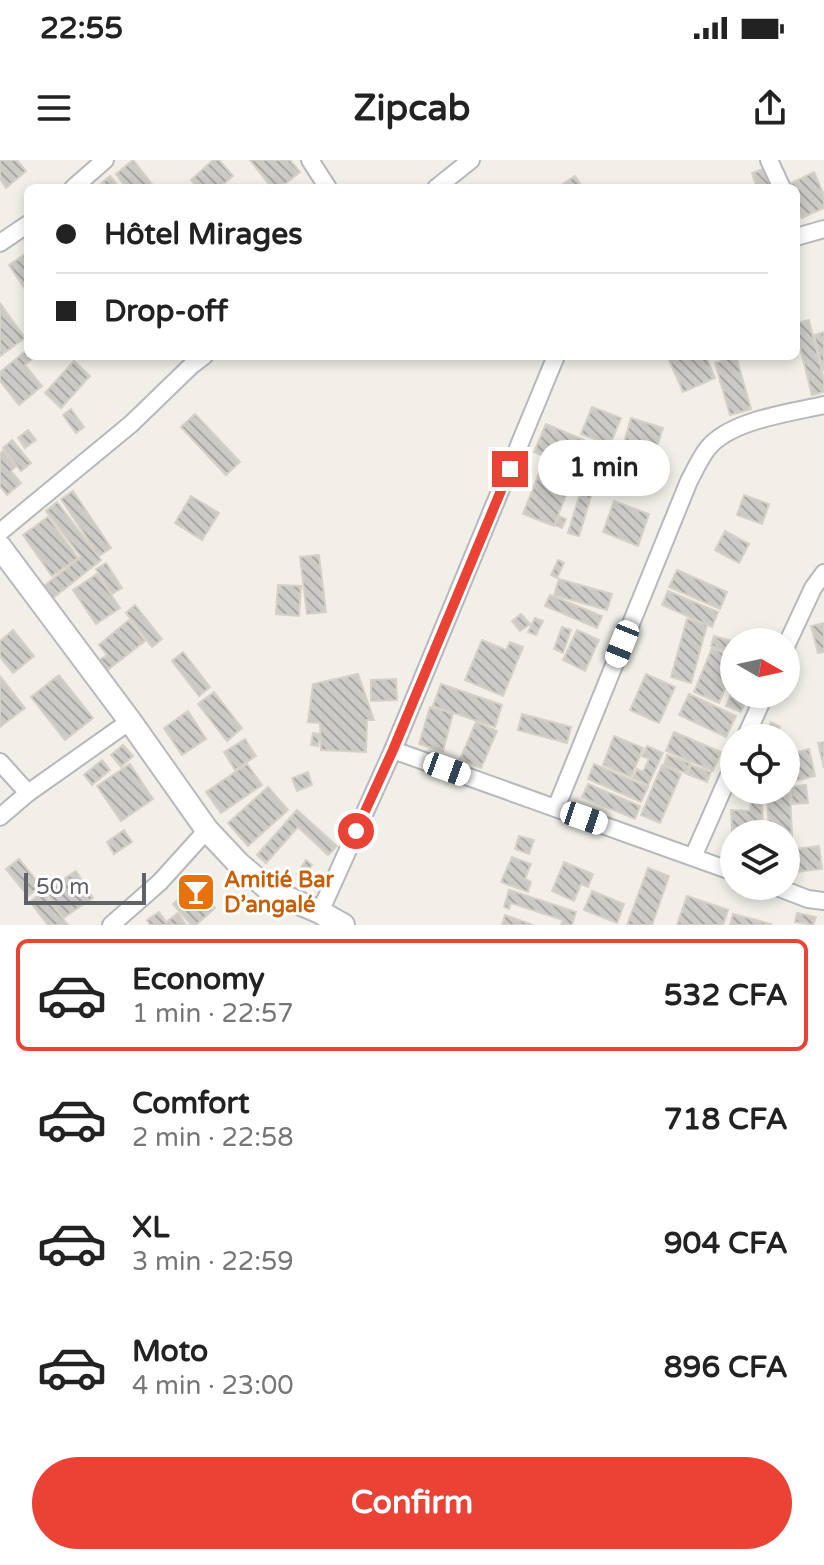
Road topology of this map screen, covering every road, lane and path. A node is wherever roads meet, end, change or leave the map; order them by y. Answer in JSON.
{"nodes":[{"id":1,"x":105,"y":160,"type":"edge"},
{"id":2,"x":310,"y":160,"type":"edge"},
{"id":3,"x":471,"y":160,"type":"edge"},
{"id":4,"x":769,"y":160,"type":"edge"},
{"id":5,"x":78,"y":184,"type":"edge"},
{"id":6,"x":325,"y":184,"type":"edge"},
{"id":7,"x":441,"y":184,"type":"edge"},
{"id":8,"x":780,"y":184,"type":"edge"},
{"id":9,"x":24,"y":227,"type":"edge"},
{"id":10,"x":824,"y":229,"type":"edge"},
{"id":11,"x":800,"y":236,"type":"edge"},
{"id":12,"x":0,"y":243,"type":"edge"},
{"id":13,"x":192,"y":360,"type":"edge"},
{"id":14,"x":554,"y":360,"type":"edge"},
{"id":15,"x":824,"y":405,"type":"edge"},
{"id":16,"x":0,"y":532,"type":"edge"},
{"id":17,"x":0,"y":547,"type":"edge"},
{"id":18,"x":824,"y":573,"type":"edge"},
{"id":19,"x":794,"y":628,"type":"edge"},
{"id":20,"x":130,"y":721,"type":"junction"},
{"id":21,"x":393,"y":750,"type":"junction"},
{"id":22,"x":0,"y":762,"type":"edge"},
{"id":23,"x":28,"y":793,"type":"junction"},
{"id":24,"x":720,"y":796,"type":"edge"},
{"id":25,"x":556,"y":808,"type":"junction"},
{"id":26,"x":0,"y":817,"type":"edge"},
{"id":27,"x":207,"y":830,"type":"junction"},
{"id":28,"x":693,"y":857,"type":"junction"},
{"id":29,"x":720,"y":867,"type":"edge"},
{"id":30,"x":800,"y":896,"type":"edge"},
{"id":31,"x":824,"y":901,"type":"edge"},
{"id":32,"x":320,"y":912,"type":"junction"},
{"id":33,"x":111,"y":925,"type":"edge"},
{"id":34,"x":343,"y":925,"type":"edge"}],
"edges":[{"from":1,"to":5,"type":"street"},
{"from":2,"to":6,"type":"street"},
{"from":3,"to":7,"type":"street"},
{"from":4,"to":8,"type":"street"},
{"from":9,"to":12,"type":"street"},
{"from":10,"to":11,"type":"street"},
{"from":13,"to":16,"type":"street"},
{"from":14,"to":21,"type":"street"},
{"from":15,"to":25,"type":"street"},
{"from":17,"to":20,"type":"street"},
{"from":18,"to":19,"type":"street"},
{"from":20,"to":23,"type":"street"},
{"from":20,"to":27,"type":"street"},
{"from":21,"to":25,"type":"street"},
{"from":21,"to":32,"type":"street"},
{"from":22,"to":23,"type":"street"},
{"from":23,"to":26,"type":"street"},
{"from":24,"to":28,"type":"street"},
{"from":25,"to":28,"type":"street"},
{"from":27,"to":32,"type":"street"},
{"from":27,"to":33,"type":"street"},
{"from":28,"to":29,"type":"street"},
{"from":30,"to":31,"type":"street"},
{"from":32,"to":34,"type":"street"}]}
